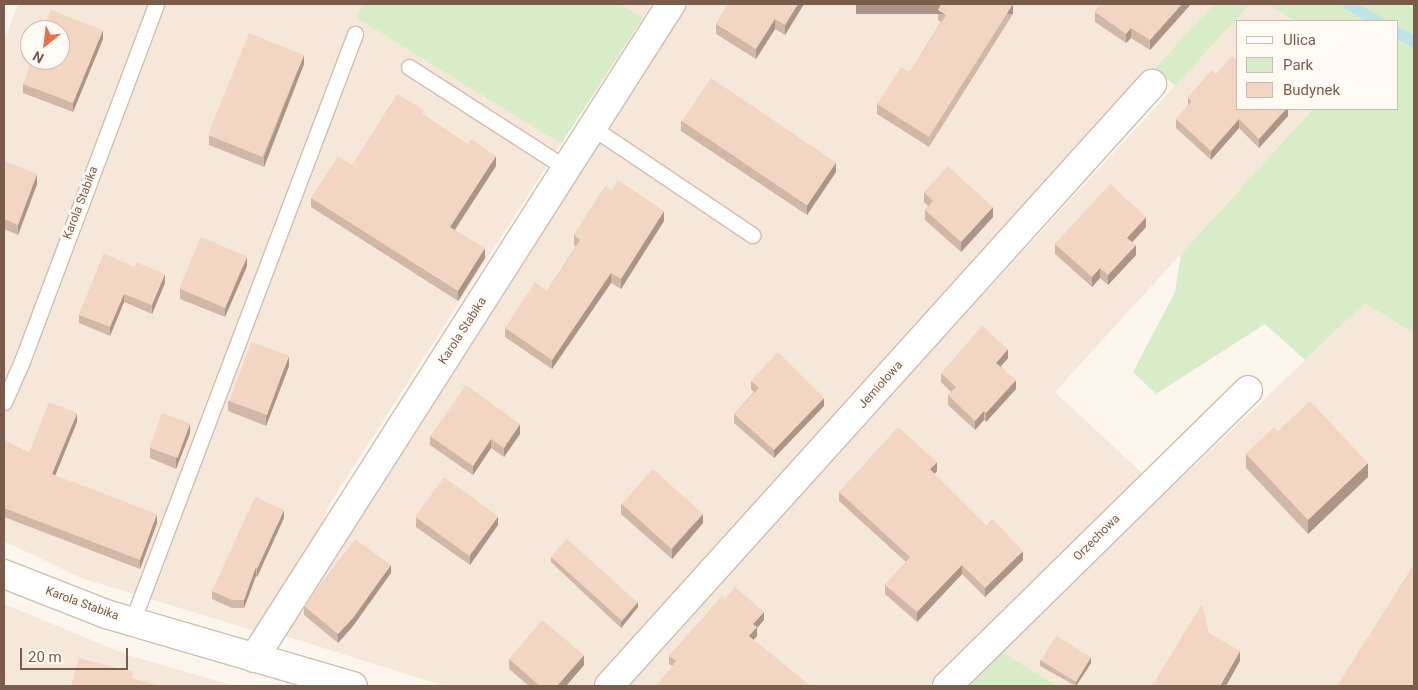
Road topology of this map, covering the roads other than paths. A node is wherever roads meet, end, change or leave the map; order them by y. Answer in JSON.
{"nodes":[{"id":1,"x":156,"y":4,"type":"edge"},
{"id":2,"x":671,"y":4,"type":"edge"},
{"id":3,"x":355,"y":34,"type":"dead end"},
{"id":4,"x":409,"y":67,"type":"dead end"},
{"id":5,"x":1152,"y":84,"type":"dead end"},
{"id":6,"x":593,"y":128,"type":"junction"},
{"id":7,"x":567,"y":169,"type":"junction"},
{"id":8,"x":752,"y":235,"type":"dead end"},
{"id":9,"x":1248,"y":390,"type":"dead end"},
{"id":10,"x":4,"y":402,"type":"edge"},
{"id":11,"x":4,"y":574,"type":"edge"},
{"id":12,"x":132,"y":622,"type":"junction"},
{"id":13,"x":254,"y":658,"type":"junction"},
{"id":14,"x":350,"y":686,"type":"edge"},
{"id":15,"x":609,"y":686,"type":"edge"},
{"id":16,"x":947,"y":686,"type":"edge"}],
"edges":[{"from":1,"to":10,"type":"lane","name":"Karola Stabika"},
{"from":2,"to":6,"type":"street","name":"Karola Stabika"},
{"from":3,"to":12,"type":"lane","name":"Karola Stabika"},
{"from":4,"to":7,"type":"lane"},
{"from":5,"to":15,"type":"street","name":"Jemiołowa"},
{"from":6,"to":7,"type":"street","name":"Karola Stabika"},
{"from":6,"to":8,"type":"lane"},
{"from":7,"to":13,"type":"street","name":"Karola Stabika"},
{"from":9,"to":16,"type":"street","name":"Orzechowa"},
{"from":11,"to":12,"type":"street","name":"Karola Stabika"},
{"from":12,"to":13,"type":"street","name":"Karola Stabika"},
{"from":13,"to":14,"type":"street","name":"Karola Stabika"}]}
